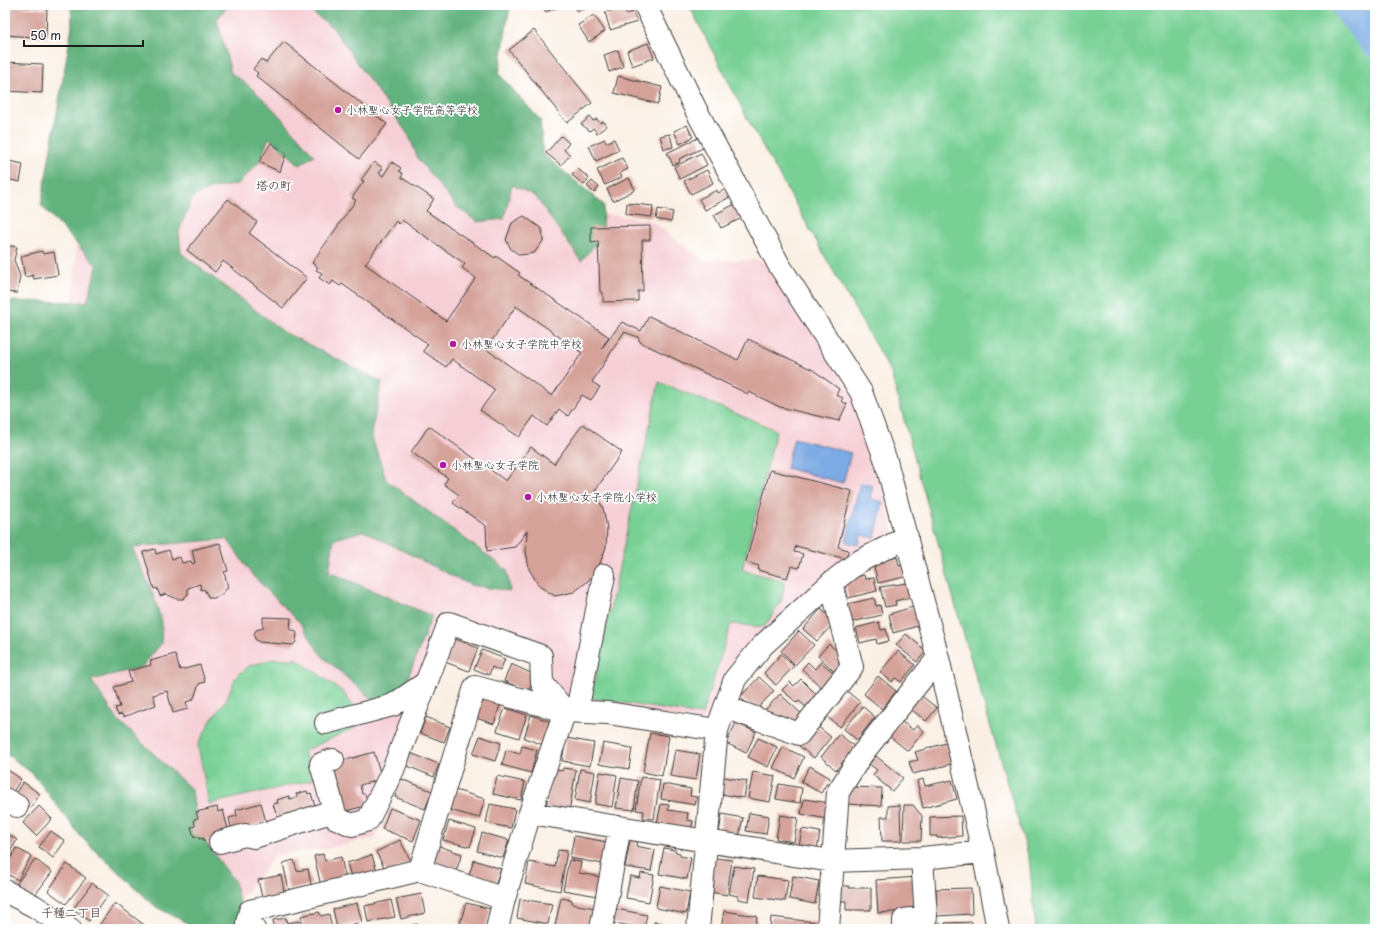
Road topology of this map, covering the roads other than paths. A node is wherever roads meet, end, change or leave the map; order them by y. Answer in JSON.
{"nodes":[{"id":1,"x":645,"y":5,"type":"edge"},
{"id":2,"x":907,"y":538,"type":"junction"},
{"id":3,"x":604,"y":575,"type":"dead end"},
{"id":4,"x":831,"y":583,"type":"junction"},
{"id":5,"x":938,"y":658,"type":"junction"},
{"id":6,"x":427,"y":682,"type":"junction"},
{"id":7,"x":725,"y":706,"type":"junction"},
{"id":8,"x":571,"y":711,"type":"junction"},
{"id":9,"x":326,"y":723,"type":"dead end"},
{"id":10,"x":717,"y":730,"type":"junction"},
{"id":11,"x":333,"y":760,"type":"dead end"},
{"id":12,"x":335,"y":813,"type":"junction"},
{"id":13,"x":530,"y":813,"type":"junction"},
{"id":14,"x":620,"y":827,"type":"junction"},
{"id":15,"x":708,"y":841,"type":"junction"},
{"id":16,"x":220,"y":842,"type":"dead end"},
{"id":17,"x":983,"y":852,"type":"junction"},
{"id":18,"x":922,"y":858,"type":"junction"},
{"id":19,"x":832,"y":861,"type":"junction"},
{"id":20,"x":420,"y":870,"type":"junction"},
{"id":21,"x":5,"y":891,"type":"edge"},
{"id":22,"x":504,"y":899,"type":"junction"},
{"id":23,"x":70,"y":929,"type":"edge"},
{"id":24,"x":254,"y":929,"type":"edge"},
{"id":25,"x":497,"y":929,"type":"edge"},
{"id":26,"x":602,"y":929,"type":"edge"},
{"id":27,"x":698,"y":929,"type":"edge"},
{"id":28,"x":828,"y":929,"type":"edge"},
{"id":29,"x":904,"y":929,"type":"edge"},
{"id":30,"x":998,"y":929,"type":"edge"}],
"edges":[{"from":1,"to":2,"type":"street"},
{"from":2,"to":4,"type":"street"},
{"from":2,"to":5,"type":"street"},
{"from":3,"to":8,"type":"street"},
{"from":4,"to":7,"type":"street"},
{"from":4,"to":7,"type":"street"},
{"from":5,"to":17,"type":"street"},
{"from":5,"to":19,"type":"street"},
{"from":6,"to":8,"type":"street"},
{"from":6,"to":9,"type":"street"},
{"from":6,"to":12,"type":"street"},
{"from":7,"to":10,"type":"street"},
{"from":8,"to":10,"type":"street"},
{"from":8,"to":13,"type":"street"},
{"from":8,"to":20,"type":"street"},
{"from":10,"to":15,"type":"street"},
{"from":11,"to":12,"type":"street"},
{"from":12,"to":16,"type":"street"},
{"from":13,"to":14,"type":"street"},
{"from":13,"to":22,"type":"street"},
{"from":14,"to":15,"type":"street"},
{"from":14,"to":26,"type":"street"},
{"from":15,"to":19,"type":"street"},
{"from":15,"to":27,"type":"street"},
{"from":17,"to":18,"type":"street"},
{"from":17,"to":30,"type":"street"},
{"from":18,"to":19,"type":"street"},
{"from":18,"to":29,"type":"street"},
{"from":19,"to":28,"type":"street"},
{"from":20,"to":22,"type":"street"},
{"from":20,"to":24,"type":"street"},
{"from":21,"to":23,"type":"street"},
{"from":22,"to":25,"type":"street"}]}
